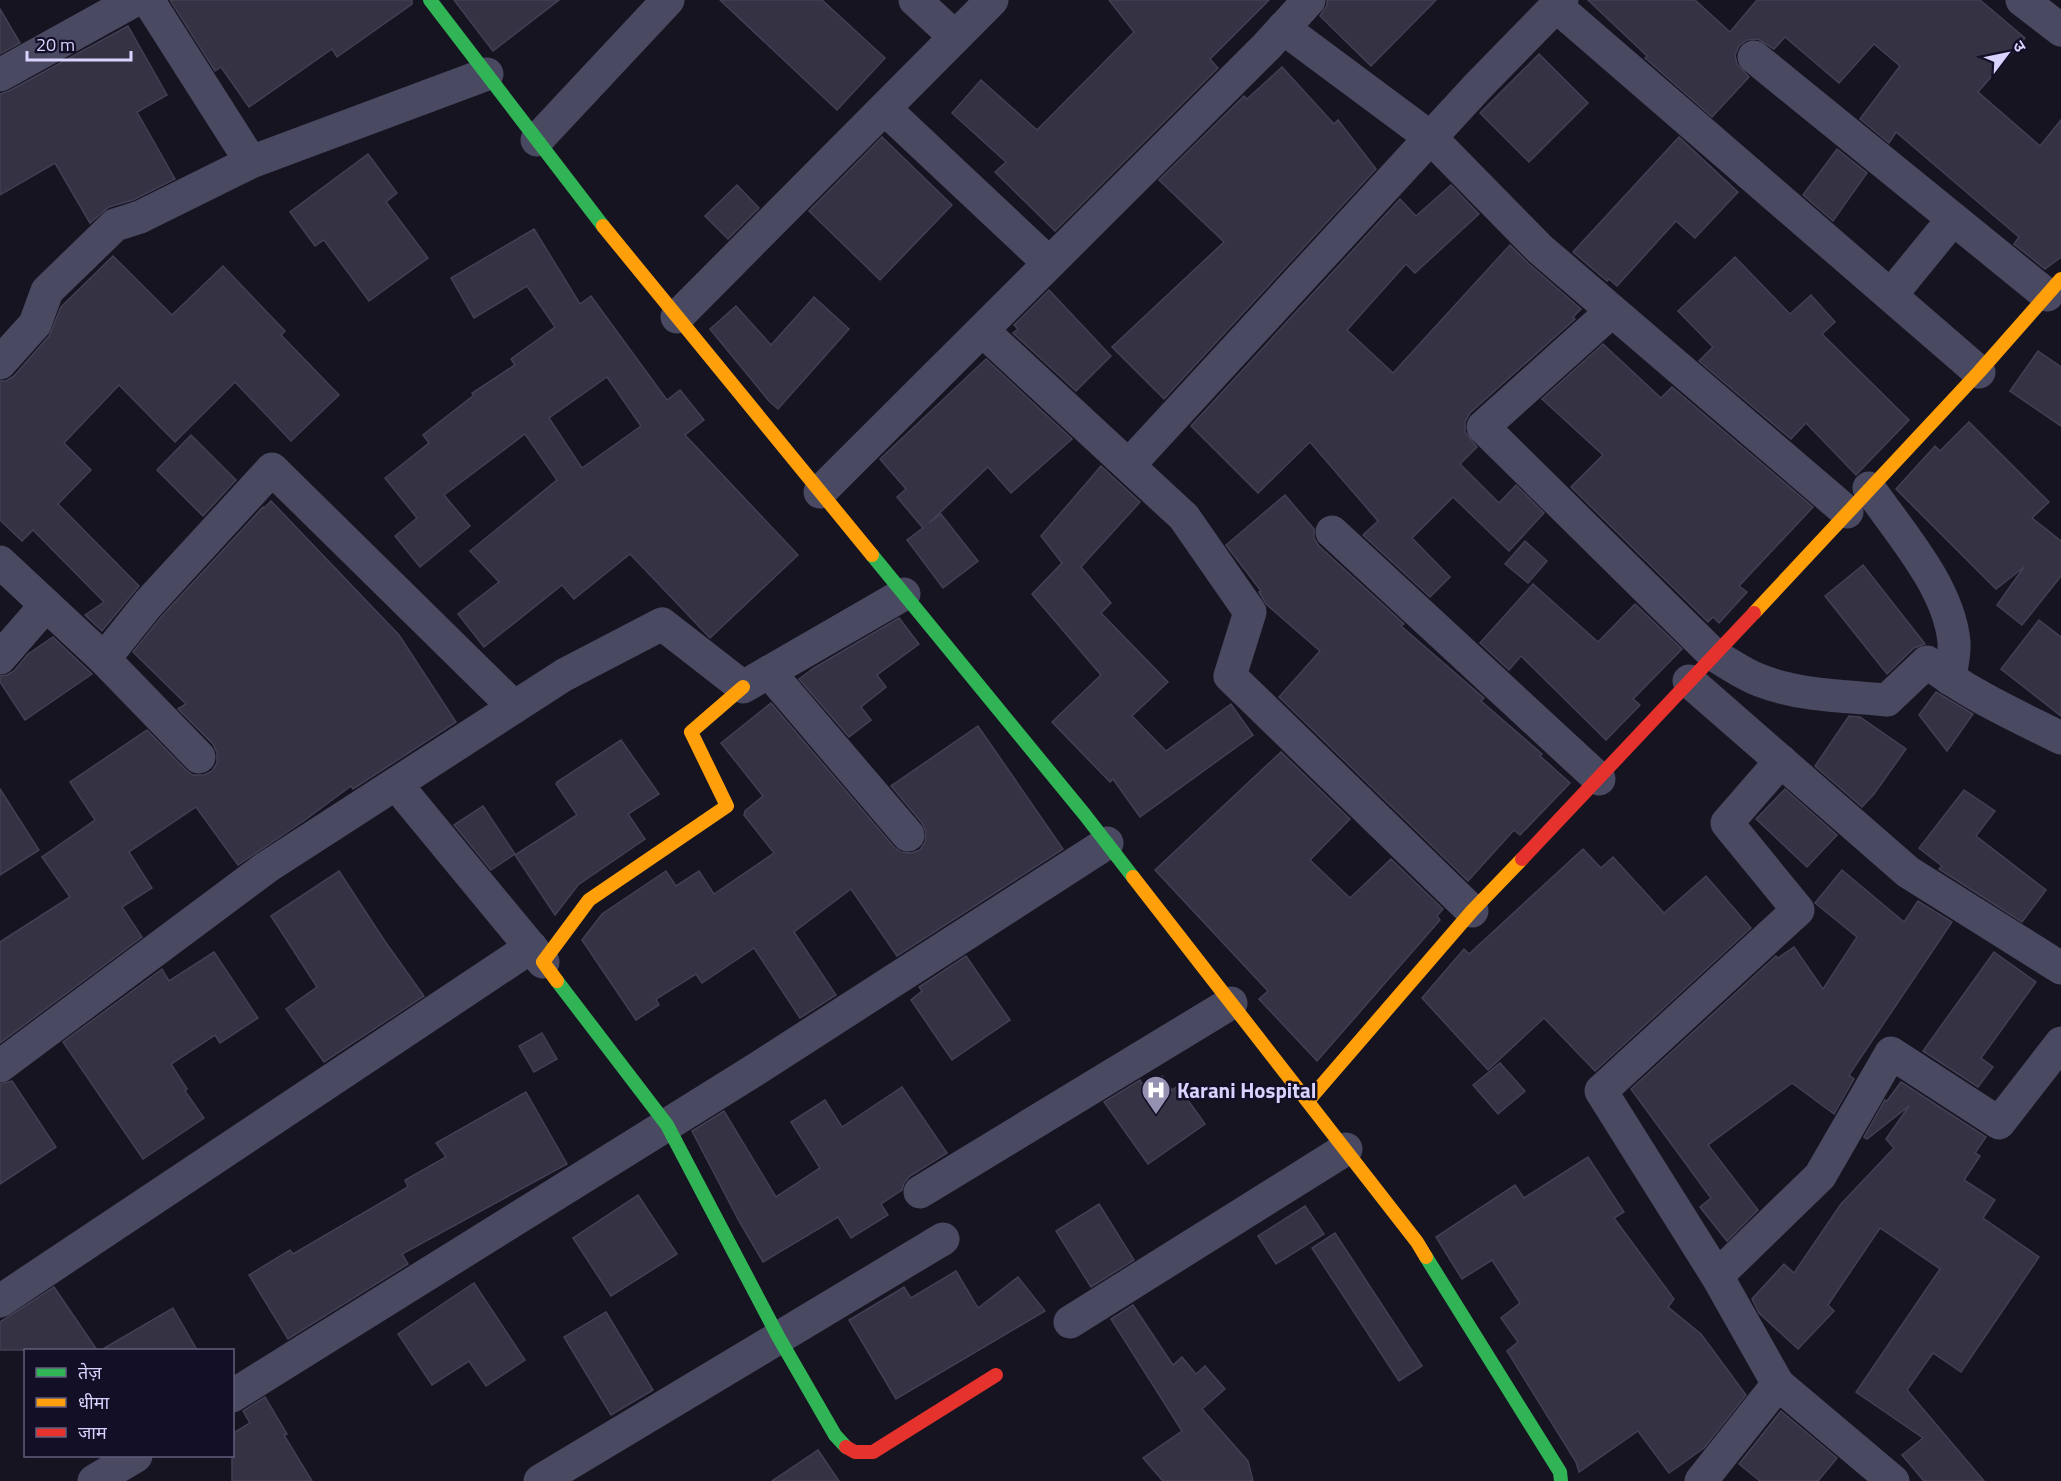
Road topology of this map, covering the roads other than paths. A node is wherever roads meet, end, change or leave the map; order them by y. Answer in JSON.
{"nodes":[{"id":1,"x":135,"y":0,"type":"edge"},
{"id":2,"x":148,"y":0,"type":"edge"},
{"id":3,"x":430,"y":0,"type":"edge"},
{"id":4,"x":668,"y":0,"type":"edge"},
{"id":5,"x":915,"y":0,"type":"edge"},
{"id":6,"x":992,"y":0,"type":"edge"},
{"id":7,"x":1309,"y":0,"type":"edge"},
{"id":8,"x":2022,"y":0,"type":"edge"},
{"id":9,"x":1559,"y":3,"type":"edge"},
{"id":10,"x":1283,"y":28,"type":"junction"},
{"id":11,"x":2061,"y":30,"type":"edge"},
{"id":12,"x":955,"y":37,"type":"junction"},
{"id":13,"x":1754,"y":57,"type":"dead end"},
{"id":14,"x":487,"y":74,"type":"junction"},
{"id":15,"x":0,"y":75,"type":"edge"},
{"id":16,"x":885,"y":109,"type":"junction"},
{"id":17,"x":1431,"y":138,"type":"junction"},
{"id":18,"x":537,"y":140,"type":"junction"},
{"id":19,"x":251,"y":162,"type":"junction"},
{"id":20,"x":1953,"y":219,"type":"junction"},
{"id":21,"x":1049,"y":263,"type":"junction"},
{"id":22,"x":2054,"y":287,"type":"edge"},
{"id":23,"x":1890,"y":295,"type":"junction"},
{"id":24,"x":1612,"y":311,"type":"junction"},
{"id":25,"x":677,"y":317,"type":"junction"},
{"id":26,"x":983,"y":331,"type":"junction"},
{"id":27,"x":0,"y":363,"type":"edge"},
{"id":28,"x":1979,"y":372,"type":"junction"},
{"id":29,"x":1129,"y":465,"type":"junction"},
{"id":30,"x":1869,"y":488,"type":"junction"},
{"id":31,"x":820,"y":492,"type":"junction"},
{"id":32,"x":1847,"y":512,"type":"junction"},
{"id":33,"x":1332,"y":532,"type":"dead end"},
{"id":34,"x":0,"y":562,"type":"edge"},
{"id":35,"x":904,"y":594,"type":"junction"},
{"id":36,"x":46,"y":605,"type":"junction"},
{"id":37,"x":1714,"y":655,"type":"junction"},
{"id":38,"x":0,"y":658,"type":"edge"},
{"id":39,"x":104,"y":659,"type":"junction"},
{"id":40,"x":756,"y":679,"type":"junction"},
{"id":41,"x":1950,"y":679,"type":"junction"},
{"id":42,"x":1689,"y":681,"type":"junction"},
{"id":43,"x":514,"y":707,"type":"junction"},
{"id":44,"x":2061,"y":738,"type":"edge"},
{"id":45,"x":199,"y":757,"type":"dead end"},
{"id":46,"x":1781,"y":761,"type":"junction"},
{"id":47,"x":1599,"y":779,"type":"junction"},
{"id":48,"x":396,"y":784,"type":"junction"},
{"id":49,"x":908,"y":835,"type":"dead end"},
{"id":50,"x":1107,"y":843,"type":"junction"},
{"id":51,"x":1472,"y":911,"type":"junction"},
{"id":52,"x":537,"y":955,"type":"junction"},
{"id":53,"x":2061,"y":968,"type":"edge"},
{"id":54,"x":1231,"y":1003,"type":"junction"},
{"id":55,"x":2061,"y":1043,"type":"edge"},
{"id":56,"x":0,"y":1066,"type":"edge"},
{"id":57,"x":1308,"y":1101,"type":"junction"},
{"id":58,"x":667,"y":1125,"type":"junction"},
{"id":59,"x":1346,"y":1149,"type":"junction"},
{"id":60,"x":920,"y":1192,"type":"dead end"},
{"id":61,"x":943,"y":1239,"type":"dead end"},
{"id":62,"x":1717,"y":1276,"type":"junction"},
{"id":63,"x":0,"y":1300,"type":"edge"},
{"id":64,"x":1070,"y":1322,"type":"dead end"},
{"id":65,"x":779,"y":1338,"type":"junction"},
{"id":66,"x":996,"y":1375,"type":"dead end"},
{"id":67,"x":1778,"y":1384,"type":"junction"},
{"id":68,"x":234,"y":1395,"type":"edge"},
{"id":69,"x":1564,"y":1478,"type":"edge"},
{"id":70,"x":540,"y":1481,"type":"edge"},
{"id":71,"x":1701,"y":1481,"type":"edge"},
{"id":72,"x":1893,"y":1481,"type":"edge"}],
"edges":[{"from":1,"to":15,"type":"street"},
{"from":2,"to":19,"type":"street"},
{"from":3,"to":14,"type":"street"},
{"from":4,"to":18,"type":"street"},
{"from":5,"to":12,"type":"street"},
{"from":6,"to":12,"type":"street"},
{"from":7,"to":10,"type":"street"},
{"from":8,"to":11,"type":"street"},
{"from":9,"to":17,"type":"street"},
{"from":9,"to":23,"type":"street"},
{"from":10,"to":17,"type":"street"},
{"from":10,"to":21,"type":"street"},
{"from":12,"to":16,"type":"street"},
{"from":13,"to":20,"type":"street"},
{"from":14,"to":18,"type":"street"},
{"from":14,"to":19,"type":"street"},
{"from":16,"to":21,"type":"street"},
{"from":16,"to":25,"type":"street"},
{"from":17,"to":24,"type":"street"},
{"from":17,"to":29,"type":"street"},
{"from":18,"to":25,"type":"street"},
{"from":19,"to":27,"type":"street"},
{"from":20,"to":22,"type":"street"},
{"from":20,"to":23,"type":"street"},
{"from":21,"to":26,"type":"street"},
{"from":22,"to":28,"type":"street"},
{"from":23,"to":28,"type":"street"},
{"from":24,"to":32,"type":"street"},
{"from":24,"to":37,"type":"street"},
{"from":25,"to":31,"type":"street"},
{"from":26,"to":29,"type":"street"},
{"from":26,"to":31,"type":"street"},
{"from":28,"to":30,"type":"street"},
{"from":29,"to":51,"type":"street"},
{"from":30,"to":32,"type":"street"},
{"from":30,"to":41,"type":"street"},
{"from":31,"to":35,"type":"street"},
{"from":32,"to":37,"type":"street"},
{"from":33,"to":47,"type":"street"},
{"from":34,"to":36,"type":"street"},
{"from":35,"to":40,"type":"street"},
{"from":35,"to":50,"type":"street"},
{"from":36,"to":38,"type":"street"},
{"from":36,"to":39,"type":"street"},
{"from":37,"to":41,"type":"street"},
{"from":37,"to":42,"type":"street"},
{"from":39,"to":43,"type":"street"},
{"from":39,"to":45,"type":"street"},
{"from":40,"to":43,"type":"street"},
{"from":40,"to":49,"type":"street"},
{"from":40,"to":52,"type":"street"},
{"from":41,"to":44,"type":"street"},
{"from":42,"to":46,"type":"street"},
{"from":42,"to":47,"type":"street"},
{"from":43,"to":48,"type":"street"},
{"from":46,"to":53,"type":"street"},
{"from":46,"to":62,"type":"street"},
{"from":47,"to":51,"type":"street"},
{"from":48,"to":52,"type":"street"},
{"from":48,"to":56,"type":"street"},
{"from":50,"to":54,"type":"street"},
{"from":50,"to":58,"type":"street"},
{"from":51,"to":57,"type":"street"},
{"from":52,"to":58,"type":"street"},
{"from":52,"to":63,"type":"street"},
{"from":54,"to":57,"type":"street"},
{"from":54,"to":60,"type":"street"},
{"from":55,"to":62,"type":"street"},
{"from":57,"to":59,"type":"street"},
{"from":58,"to":65,"type":"street"},
{"from":58,"to":68,"type":"street"},
{"from":59,"to":64,"type":"street"},
{"from":59,"to":69,"type":"street"},
{"from":61,"to":65,"type":"street"},
{"from":62,"to":67,"type":"street"},
{"from":65,"to":66,"type":"street"},
{"from":65,"to":70,"type":"street"},
{"from":67,"to":71,"type":"street"},
{"from":67,"to":72,"type":"street"}]}
